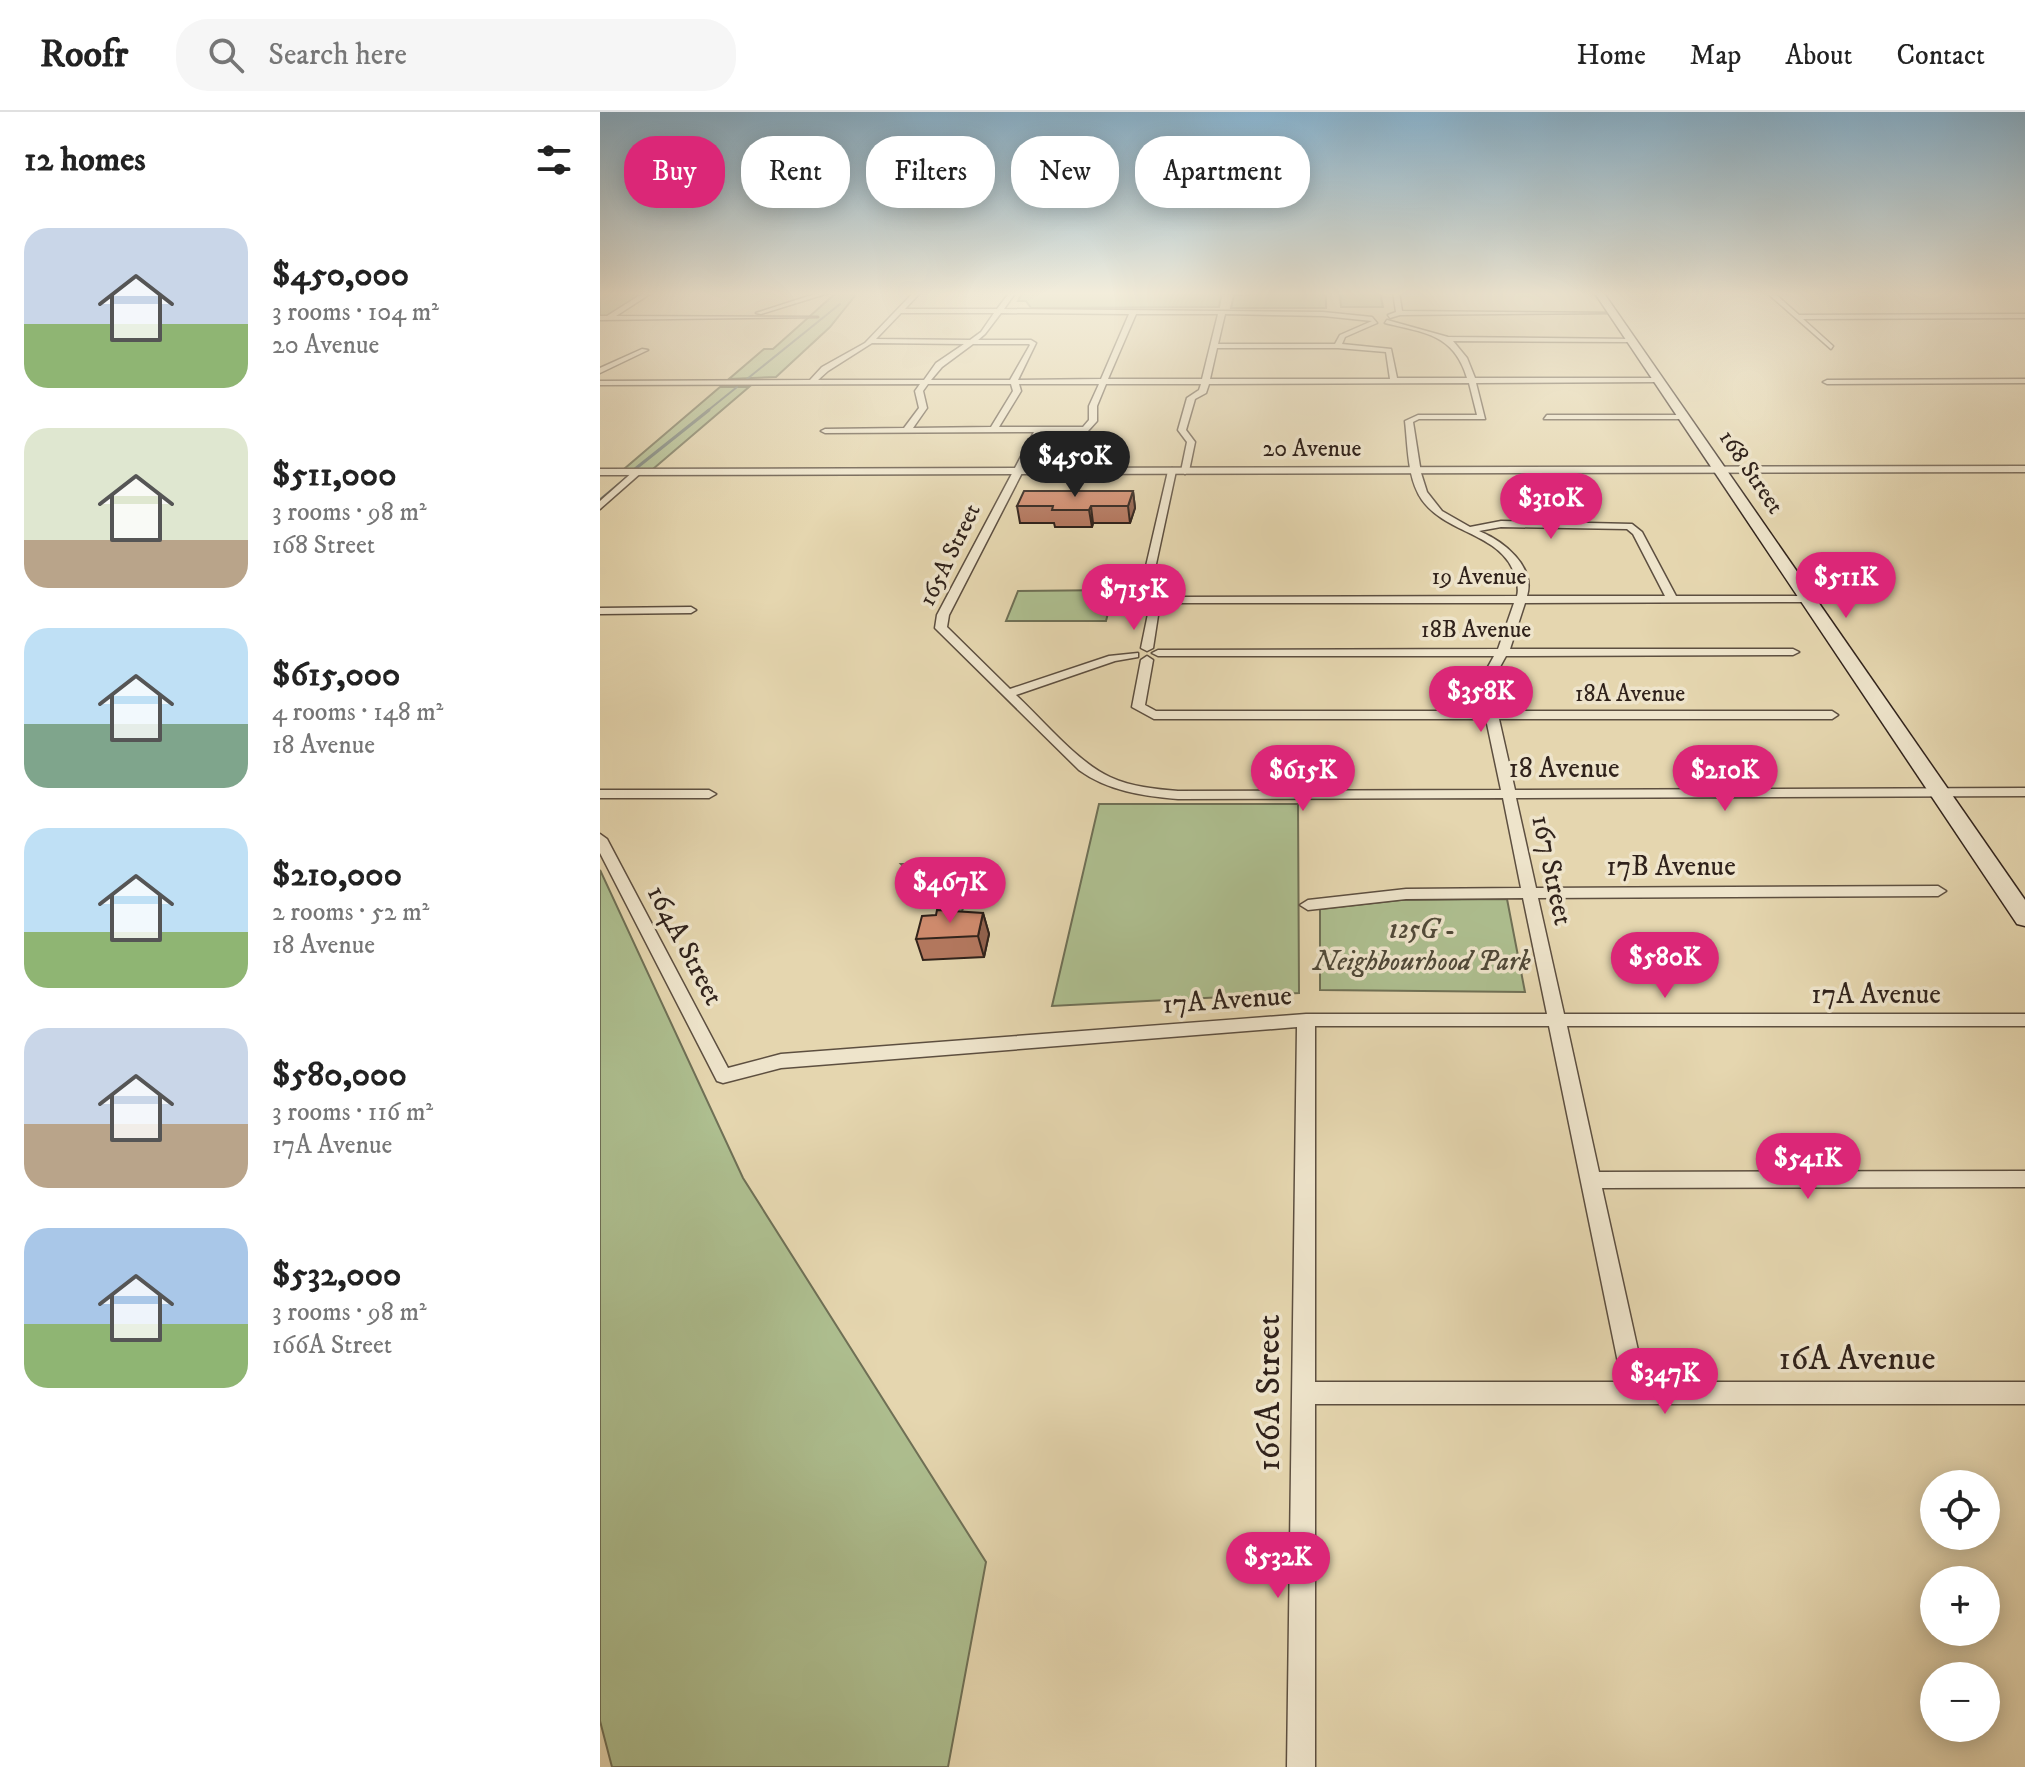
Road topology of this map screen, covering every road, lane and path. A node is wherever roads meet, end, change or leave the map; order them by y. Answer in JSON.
{"nodes":[{"id":1,"x":830,"y":369,"type":"edge"},
{"id":2,"x":936,"y":369,"type":"edge"},
{"id":3,"x":1018,"y":369,"type":"edge"},
{"id":4,"x":1108,"y":369,"type":"edge"},
{"id":5,"x":1209,"y":369,"type":"edge"},
{"id":6,"x":1392,"y":369,"type":"edge"},
{"id":7,"x":1468,"y":369,"type":"edge"},
{"id":8,"x":1650,"y":369,"type":"edge"},
{"id":9,"x":1206,"y":380,"type":"junction"},
{"id":10,"x":1657,"y":380,"type":"junction"},
{"id":11,"x":1394,"y":381,"type":"junction"},
{"id":12,"x":1472,"y":381,"type":"junction"},
{"id":13,"x":2025,"y":381,"type":"edge"},
{"id":14,"x":812,"y":382,"type":"junction"},
{"id":15,"x":926,"y":382,"type":"junction"},
{"id":16,"x":1016,"y":382,"type":"junction"},
{"id":17,"x":1103,"y":382,"type":"junction"},
{"id":18,"x":1827,"y":382,"type":"dead end"},
{"id":19,"x":600,"y":383,"type":"edge"},
{"id":20,"x":1547,"y":417,"type":"dead end"},
{"id":21,"x":1682,"y":417,"type":"junction"},
{"id":22,"x":825,"y":431,"type":"dead end"},
{"id":23,"x":906,"y":431,"type":"junction"},
{"id":24,"x":993,"y":431,"type":"junction"},
{"id":25,"x":1039,"y":431,"type":"junction"},
{"id":26,"x":2025,"y":469,"type":"edge"},
{"id":27,"x":1417,"y":470,"type":"junction"},
{"id":28,"x":1718,"y":470,"type":"junction"},
{"id":29,"x":1015,"y":471,"type":"junction"},
{"id":30,"x":1178,"y":471,"type":"junction"},
{"id":31,"x":600,"y":472,"type":"edge"},
{"id":32,"x":638,"y":472,"type":"junction"},
{"id":33,"x":600,"y":506,"type":"edge"},
{"id":34,"x":1473,"y":529,"type":"junction"},
{"id":35,"x":1521,"y":599,"type":"junction"},
{"id":36,"x":1672,"y":599,"type":"junction"},
{"id":37,"x":1807,"y":599,"type":"junction"},
{"id":38,"x":1152,"y":603,"type":"junction"},
{"id":39,"x":691,"y":610,"type":"dead end"},
{"id":40,"x":600,"y":611,"type":"edge"},
{"id":41,"x":1502,"y":652,"type":"junction"},
{"id":42,"x":1793,"y":652,"type":"dead end"},
{"id":43,"x":1151,"y":654,"type":"junction"},
{"id":44,"x":1009,"y":693,"type":"junction"},
{"id":45,"x":1832,"y":715,"type":"dead end"},
{"id":46,"x":1491,"y":716,"type":"junction"},
{"id":47,"x":1105,"y":780,"type":"joint"},
{"id":48,"x":2025,"y":792,"type":"edge"},
{"id":49,"x":1940,"y":793,"type":"junction"},
{"id":50,"x":600,"y":794,"type":"edge"},
{"id":51,"x":709,"y":794,"type":"dead end"},
{"id":52,"x":1509,"y":795,"type":"junction"},
{"id":53,"x":600,"y":839,"type":"edge"},
{"id":54,"x":1938,"y":891,"type":"dead end"},
{"id":55,"x":1531,"y":893,"type":"junction"},
{"id":56,"x":1308,"y":905,"type":"dead end"},
{"id":57,"x":2025,"y":918,"type":"edge"},
{"id":58,"x":1306,"y":1020,"type":"junction"},
{"id":59,"x":2025,"y":1020,"type":"edge"},
{"id":60,"x":1558,"y":1021,"type":"junction"},
{"id":61,"x":723,"y":1076,"type":"joint"},
{"id":62,"x":2025,"y":1179,"type":"edge"},
{"id":63,"x":1591,"y":1180,"type":"junction"},
{"id":64,"x":1305,"y":1393,"type":"junction"},
{"id":65,"x":1636,"y":1393,"type":"junction"},
{"id":66,"x":2025,"y":1393,"type":"edge"},
{"id":67,"x":1301,"y":1767,"type":"edge"}],
"edges":[{"from":1,"to":14,"type":"street"},
{"from":2,"to":15,"type":"street"},
{"from":3,"to":16,"type":"street"},
{"from":4,"to":17,"type":"street"},
{"from":5,"to":9,"type":"street"},
{"from":6,"to":11,"type":"street"},
{"from":7,"to":12,"type":"street"},
{"from":8,"to":10,"type":"main road","name":"168 Street"},
{"from":9,"to":11,"type":"street"},
{"from":9,"to":17,"type":"street"},
{"from":9,"to":30,"type":"street"},
{"from":10,"to":12,"type":"street"},
{"from":10,"to":21,"type":"main road","name":"168 Street"},
{"from":11,"to":12,"type":"street"},
{"from":12,"to":27,"type":"street"},
{"from":13,"to":18,"type":"street"},
{"from":14,"to":15,"type":"street"},
{"from":14,"to":19,"type":"street"},
{"from":15,"to":16,"type":"street"},
{"from":15,"to":23,"type":"street"},
{"from":16,"to":17,"type":"street"},
{"from":16,"to":24,"type":"street"},
{"from":17,"to":25,"type":"street"},
{"from":20,"to":21,"type":"street"},
{"from":21,"to":28,"type":"main road","name":"168 Street"},
{"from":22,"to":23,"type":"street"},
{"from":23,"to":24,"type":"street"},
{"from":24,"to":25,"type":"street"},
{"from":25,"to":29,"type":"street","name":"165A Street"},
{"from":26,"to":28,"type":"street","name":"20 Avenue"},
{"from":27,"to":28,"type":"street","name":"20 Avenue"},
{"from":27,"to":30,"type":"street","name":"20 Avenue"},
{"from":27,"to":34,"type":"street"},
{"from":28,"to":37,"type":"main road","name":"168 Street"},
{"from":29,"to":30,"type":"street","name":"20 Avenue"},
{"from":29,"to":32,"type":"street","name":"20 Avenue"},
{"from":29,"to":44,"type":"street","name":"165A Street"},
{"from":30,"to":38,"type":"street"},
{"from":31,"to":32,"type":"street","name":"20 Avenue"},
{"from":32,"to":33,"type":"street"},
{"from":34,"to":35,"type":"street"},
{"from":34,"to":36,"type":"street"},
{"from":35,"to":36,"type":"street","name":"19 Avenue"},
{"from":35,"to":38,"type":"street","name":"19 Avenue"},
{"from":35,"to":41,"type":"street","name":"167 Street"},
{"from":36,"to":37,"type":"street","name":"19 Avenue"},
{"from":37,"to":49,"type":"main road","name":"168 Street"},
{"from":38,"to":43,"type":"street"},
{"from":39,"to":40,"type":"street"},
{"from":41,"to":42,"type":"street","name":"18B Avenue"},
{"from":41,"to":43,"type":"street","name":"18B Avenue"},
{"from":41,"to":46,"type":"street","name":"167 Street"},
{"from":43,"to":44,"type":"street"},
{"from":43,"to":46,"type":"street","name":"18A Avenue"},
{"from":44,"to":47,"type":"street","name":"165A Street"},
{"from":45,"to":46,"type":"street","name":"18A Avenue"},
{"from":46,"to":52,"type":"street","name":"167 Street"},
{"from":47,"to":52,"type":"street","name":"18 Avenue"},
{"from":48,"to":49,"type":"street","name":"18 Avenue"},
{"from":49,"to":52,"type":"street","name":"18 Avenue"},
{"from":49,"to":57,"type":"main road","name":"168 Street"},
{"from":50,"to":51,"type":"street"},
{"from":52,"to":55,"type":"street","name":"167 Street"},
{"from":53,"to":61,"type":"street","name":"164A Street"},
{"from":54,"to":55,"type":"street","name":"17B Avenue"},
{"from":55,"to":56,"type":"street","name":"17B Avenue"},
{"from":55,"to":60,"type":"street","name":"167 Street"},
{"from":58,"to":60,"type":"street","name":"17A Avenue"},
{"from":58,"to":61,"type":"street","name":"17A Avenue"},
{"from":58,"to":64,"type":"street","name":"166A Street"},
{"from":59,"to":60,"type":"street","name":"17A Avenue"},
{"from":60,"to":63,"type":"street","name":"167 Street"},
{"from":62,"to":63,"type":"street"},
{"from":63,"to":65,"type":"street","name":"167 Street"},
{"from":64,"to":65,"type":"street","name":"16A Avenue"},
{"from":64,"to":67,"type":"street","name":"166A Street"},
{"from":65,"to":66,"type":"street","name":"16A Avenue"}]}
